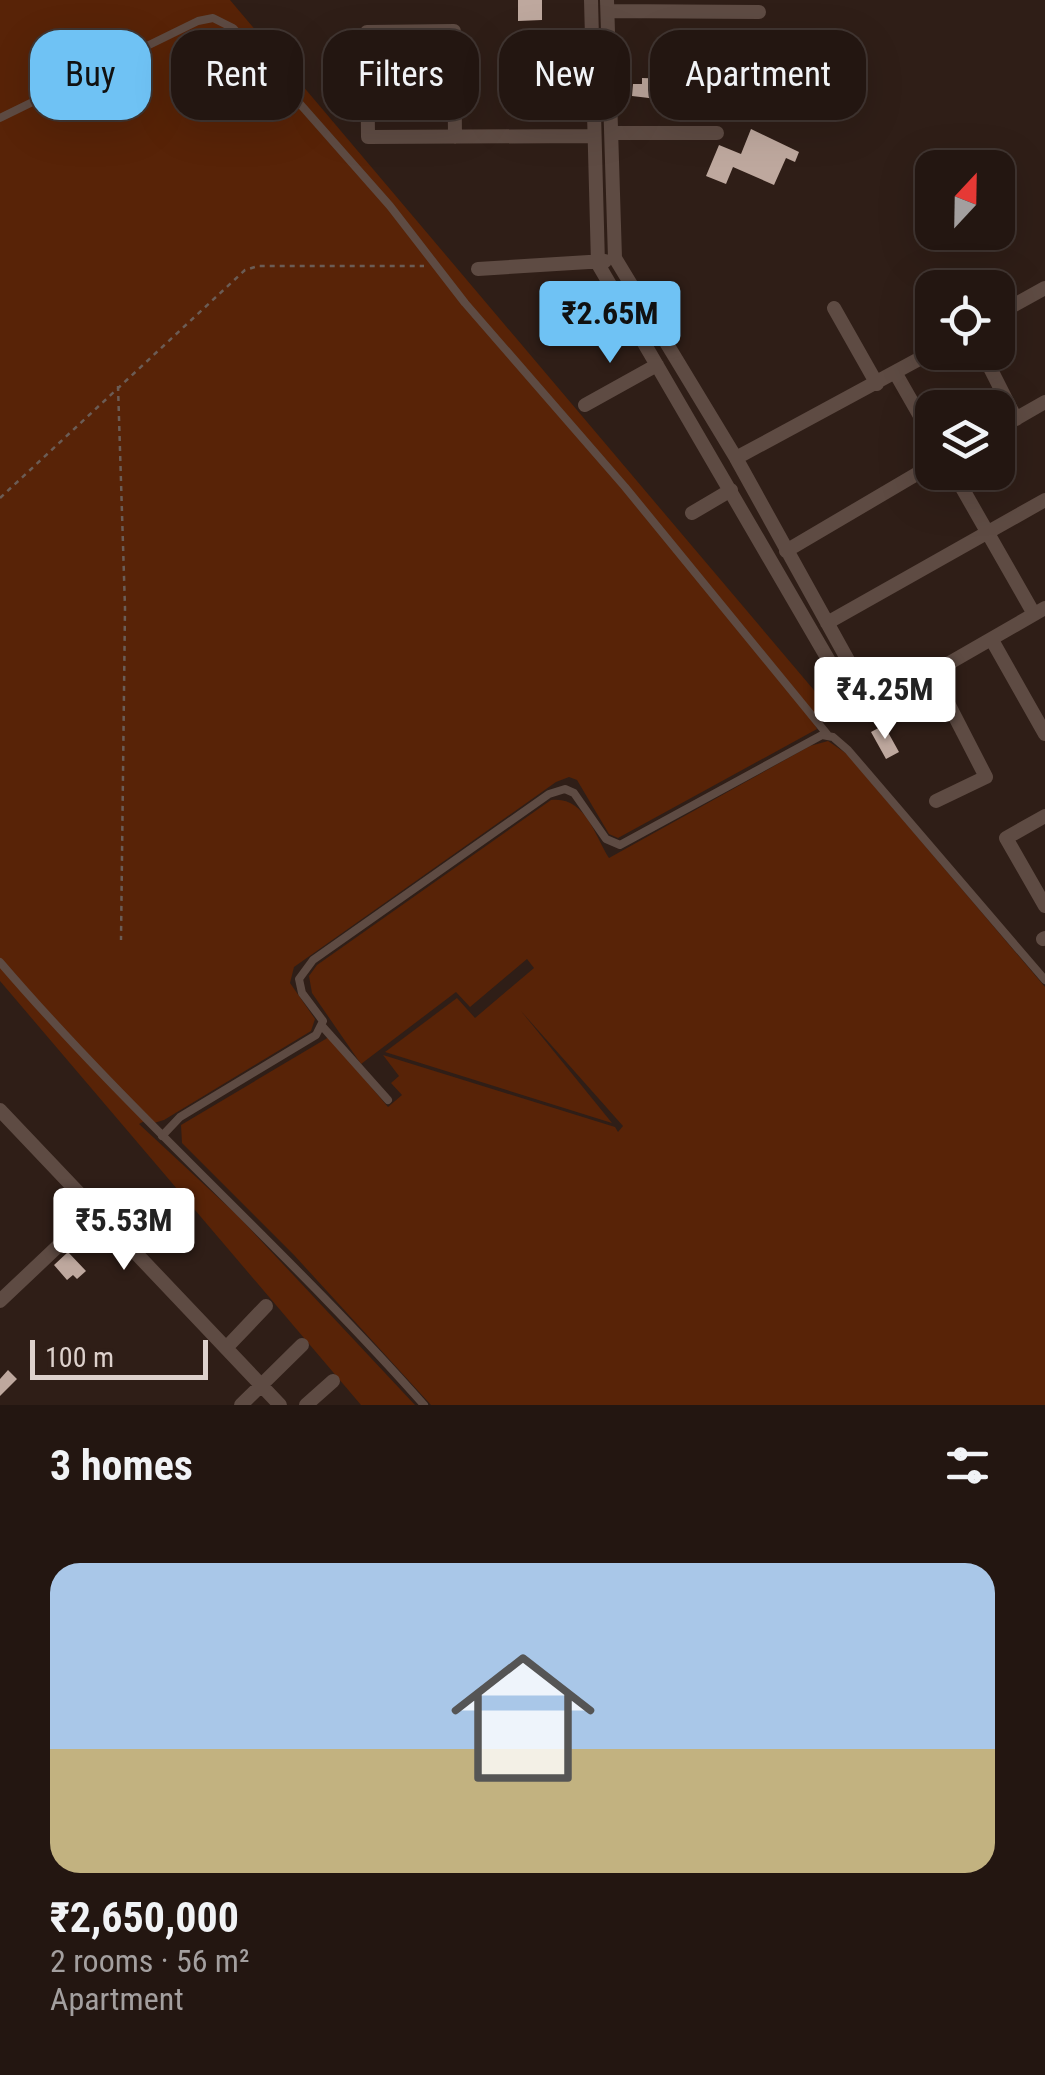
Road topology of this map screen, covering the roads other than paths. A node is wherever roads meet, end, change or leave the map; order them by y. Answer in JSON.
{"nodes":[{"id":1,"x":591,"y":0,"type":"edge"},
{"id":2,"x":607,"y":6,"type":"edge"},
{"id":3,"x":760,"y":12,"type":"dead end"},
{"id":4,"x":0,"y":118,"type":"edge"},
{"id":5,"x":611,"y":133,"type":"junction"},
{"id":6,"x":717,"y":133,"type":"dead end"},
{"id":7,"x":593,"y":136,"type":"junction"},
{"id":8,"x":456,"y":137,"type":"junction"},
{"id":9,"x":615,"y":258,"type":"junction"},
{"id":10,"x":598,"y":264,"type":"junction"},
{"id":11,"x":478,"y":269,"type":"dead end"},
{"id":12,"x":1045,"y":288,"type":"edge"},
{"id":13,"x":1015,"y":305,"type":"edge"},
{"id":14,"x":834,"y":308,"type":"dead end"},
{"id":15,"x":915,"y":362,"type":"edge"},
{"id":16,"x":657,"y":365,"type":"junction"},
{"id":17,"x":991,"y":370,"type":"edge"},
{"id":18,"x":896,"y":374,"type":"junction"},
{"id":19,"x":876,"y":384,"type":"junction"},
{"id":20,"x":1045,"y":402,"type":"edge"},
{"id":21,"x":585,"y":406,"type":"dead end"},
{"id":22,"x":915,"y":407,"type":"edge"},
{"id":23,"x":1016,"y":418,"type":"joint"},
{"id":24,"x":738,"y":465,"type":"junction"},
{"id":25,"x":915,"y":476,"type":"edge"},
{"id":26,"x":728,"y":485,"type":"junction"},
{"id":27,"x":963,"y":490,"type":"edge"},
{"id":28,"x":1045,"y":500,"type":"edge"},
{"id":29,"x":692,"y":513,"type":"dead end"},
{"id":30,"x":988,"y":534,"type":"junction"},
{"id":31,"x":786,"y":552,"type":"junction"},
{"id":32,"x":1040,"y":611,"type":"edge"},
{"id":33,"x":827,"y":623,"type":"junction"},
{"id":34,"x":993,"y":642,"type":"junction"},
{"id":35,"x":933,"y":674,"type":"junction"},
{"id":36,"x":886,"y":699,"type":"junction"},
{"id":37,"x":828,"y":734,"type":"junction"},
{"id":38,"x":1045,"y":734,"type":"edge"},
{"id":39,"x":936,"y":801,"type":"dead end"},
{"id":40,"x":1045,"y":816,"type":"edge"},
{"id":41,"x":1045,"y":906,"type":"edge"},
{"id":42,"x":0,"y":962,"type":"edge"},
{"id":43,"x":1045,"y":980,"type":"edge"},
{"id":44,"x":322,"y":1026,"type":"junction"},
{"id":45,"x":388,"y":1100,"type":"dead end"},
{"id":46,"x":0,"y":1110,"type":"edge"},
{"id":47,"x":162,"y":1136,"type":"junction"},
{"id":48,"x":94,"y":1211,"type":"junction"},
{"id":49,"x":0,"y":1301,"type":"edge"},
{"id":50,"x":266,"y":1306,"type":"dead end"},
{"id":51,"x":302,"y":1345,"type":"dead end"},
{"id":52,"x":226,"y":1348,"type":"junction"},
{"id":53,"x":333,"y":1382,"type":"dead end"},
{"id":54,"x":260,"y":1387,"type":"junction"},
{"id":55,"x":242,"y":1405,"type":"edge"},
{"id":56,"x":280,"y":1405,"type":"edge"},
{"id":57,"x":306,"y":1405,"type":"edge"},
{"id":58,"x":424,"y":1405,"type":"edge"}],
"edges":[{"from":1,"to":7,"type":"street"},
{"from":2,"to":3,"type":"street"},
{"from":2,"to":5,"type":"street"},
{"from":4,"to":37,"type":"lane"},
{"from":5,"to":6,"type":"street"},
{"from":5,"to":9,"type":"street"},
{"from":7,"to":8,"type":"street"},
{"from":7,"to":10,"type":"street"},
{"from":8,"to":8,"type":"street"},
{"from":9,"to":10,"type":"street"},
{"from":9,"to":24,"type":"street"},
{"from":10,"to":11,"type":"street"},
{"from":10,"to":16,"type":"street"},
{"from":12,"to":13,"type":"street"},
{"from":14,"to":19,"type":"street"},
{"from":15,"to":18,"type":"street"},
{"from":16,"to":21,"type":"street"},
{"from":16,"to":26,"type":"street"},
{"from":17,"to":23,"type":"street"},
{"from":18,"to":19,"type":"street"},
{"from":18,"to":22,"type":"street"},
{"from":19,"to":24,"type":"street"},
{"from":20,"to":23,"type":"street"},
{"from":24,"to":26,"type":"street"},
{"from":24,"to":31,"type":"street"},
{"from":25,"to":31,"type":"street"},
{"from":26,"to":29,"type":"street"},
{"from":26,"to":36,"type":"street"},
{"from":27,"to":30,"type":"street"},
{"from":28,"to":30,"type":"street"},
{"from":30,"to":32,"type":"street"},
{"from":30,"to":33,"type":"street"},
{"from":31,"to":33,"type":"street"},
{"from":32,"to":34,"type":"street"},
{"from":33,"to":36,"type":"street"},
{"from":34,"to":35,"type":"street"},
{"from":34,"to":38,"type":"street"},
{"from":35,"to":36,"type":"street"},
{"from":35,"to":39,"type":"street"},
{"from":37,"to":43,"type":"lane"},
{"from":37,"to":44,"type":"lane"},
{"from":40,"to":41,"type":"street"},
{"from":42,"to":47,"type":"lane"},
{"from":44,"to":45,"type":"lane"},
{"from":44,"to":47,"type":"lane"},
{"from":46,"to":48,"type":"street"},
{"from":47,"to":58,"type":"lane"},
{"from":48,"to":49,"type":"street"},
{"from":48,"to":52,"type":"street"},
{"from":50,"to":52,"type":"street"},
{"from":51,"to":54,"type":"street"},
{"from":52,"to":54,"type":"street"},
{"from":53,"to":57,"type":"street"},
{"from":54,"to":55,"type":"street"},
{"from":54,"to":56,"type":"street"}]}
